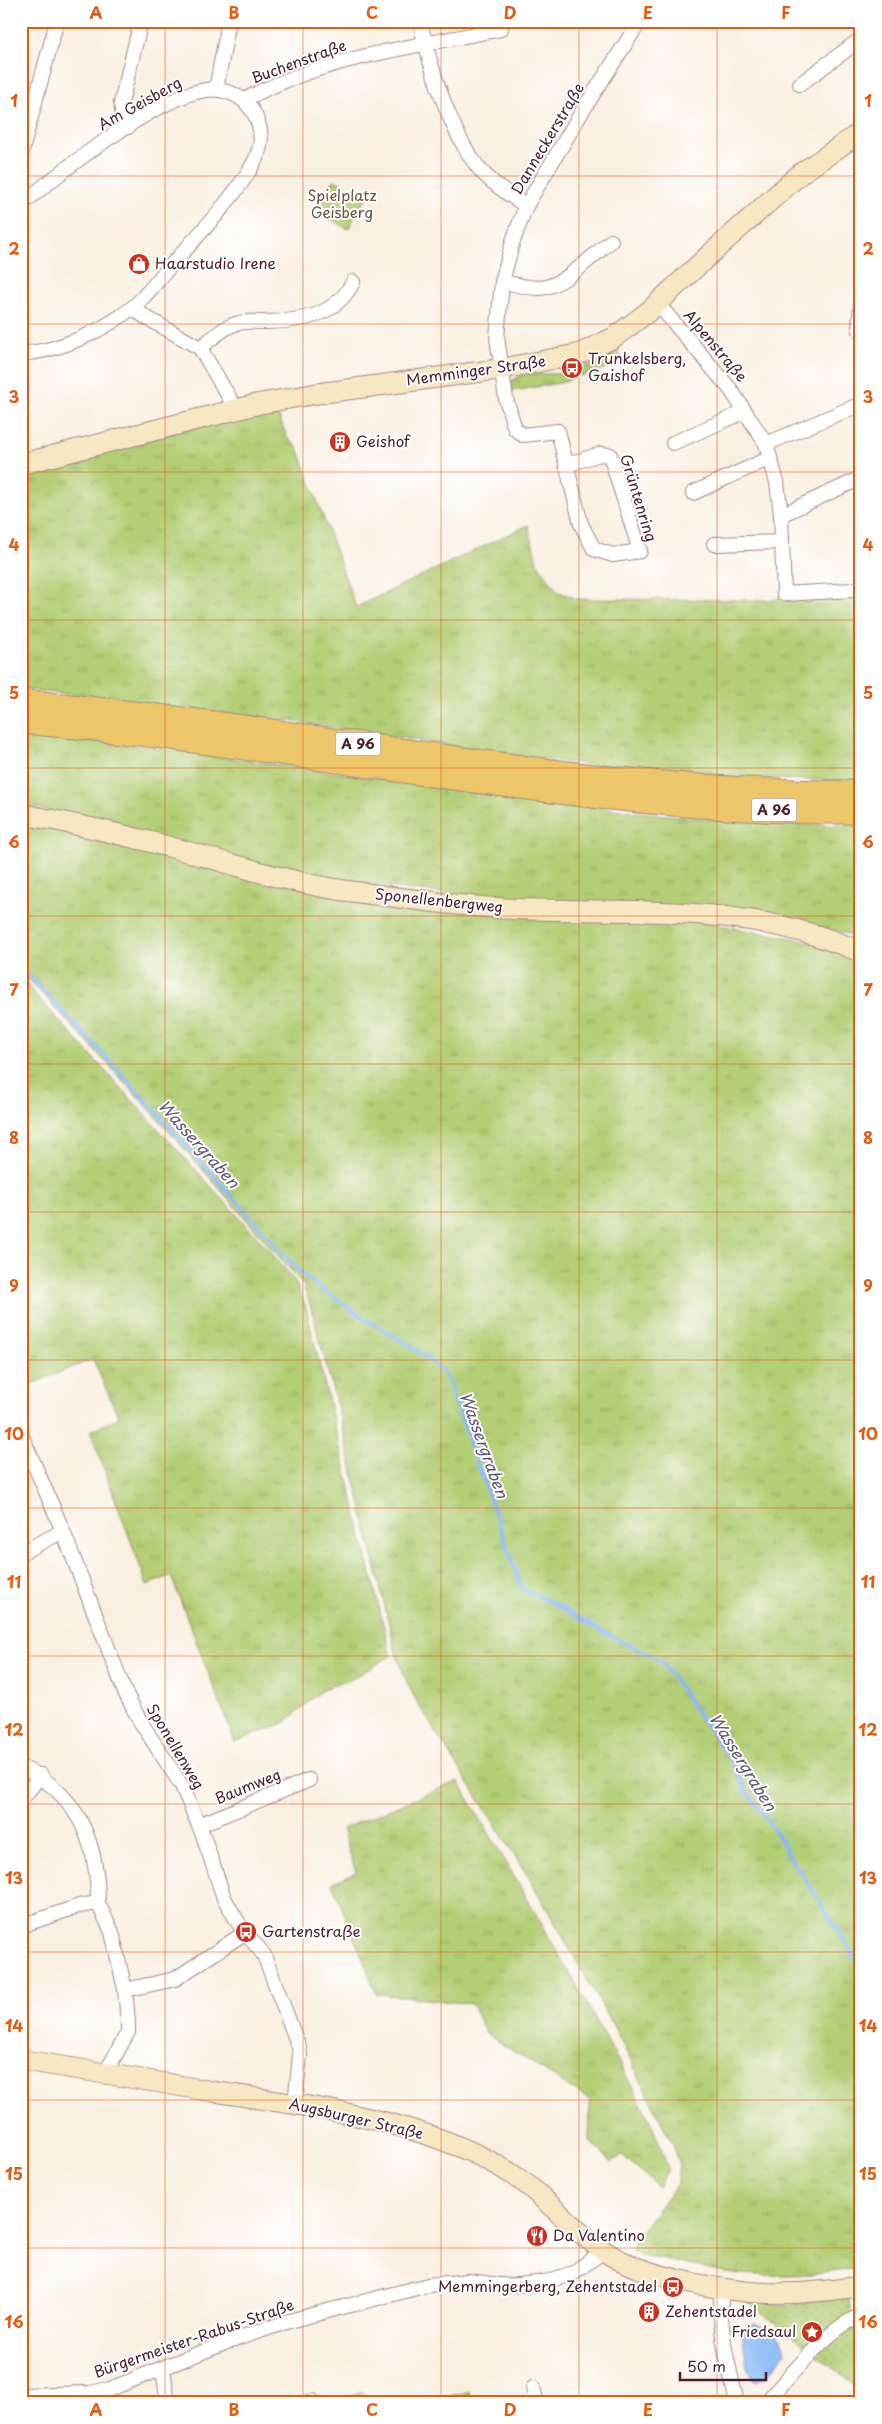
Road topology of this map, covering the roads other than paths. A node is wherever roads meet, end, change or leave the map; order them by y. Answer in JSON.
{"nodes":[{"id":1,"x":57,"y":21,"type":"edge"},
{"id":2,"x":140,"y":21,"type":"edge"},
{"id":3,"x":229,"y":21,"type":"edge"},
{"id":4,"x":420,"y":21,"type":"edge"},
{"id":5,"x":640,"y":21,"type":"edge"},
{"id":6,"x":501,"y":28,"type":"dead end"},
{"id":7,"x":861,"y":39,"type":"edge"},
{"id":8,"x":425,"y":44,"type":"junction"},
{"id":9,"x":800,"y":84,"type":"dead end"},
{"id":10,"x":216,"y":89,"type":"junction"},
{"id":11,"x":244,"y":100,"type":"junction"},
{"id":12,"x":128,"y":127,"type":"junction"},
{"id":13,"x":861,"y":132,"type":"edge"},
{"id":14,"x":21,"y":154,"type":"edge"},
{"id":15,"x":22,"y":203,"type":"edge"},
{"id":16,"x":526,"y":206,"type":"junction"},
{"id":17,"x":611,"y":241,"type":"dead end"},
{"id":18,"x":353,"y":282,"type":"dead end"},
{"id":19,"x":502,"y":282,"type":"junction"},
{"id":20,"x":658,"y":304,"type":"junction"},
{"id":21,"x":861,"y":305,"type":"edge"},
{"id":22,"x":132,"y":308,"type":"junction"},
{"id":23,"x":861,"y":333,"type":"edge"},
{"id":24,"x":200,"y":348,"type":"junction"},
{"id":25,"x":21,"y":354,"type":"edge"},
{"id":26,"x":501,"y":369,"type":"junction"},
{"id":27,"x":861,"y":404,"type":"edge"},
{"id":28,"x":236,"y":409,"type":"junction"},
{"id":29,"x":744,"y":412,"type":"junction"},
{"id":30,"x":673,"y":443,"type":"dead end"},
{"id":31,"x":766,"y":444,"type":"junction"},
{"id":32,"x":770,"y":458,"type":"junction"},
{"id":33,"x":21,"y":464,"type":"edge"},
{"id":34,"x":566,"y":465,"type":"junction"},
{"id":35,"x":861,"y":478,"type":"edge"},
{"id":36,"x":693,"y":493,"type":"dead end"},
{"id":37,"x":781,"y":515,"type":"junction"},
{"id":38,"x":782,"y":542,"type":"junction"},
{"id":39,"x":714,"y":544,"type":"dead end"},
{"id":40,"x":861,"y":587,"type":"edge"},
{"id":41,"x":21,"y":702,"type":"edge"},
{"id":42,"x":21,"y":720,"type":"edge"},
{"id":43,"x":861,"y":793,"type":"edge"},
{"id":44,"x":861,"y":812,"type":"edge"},
{"id":45,"x":21,"y":814,"type":"edge"},
{"id":46,"x":861,"y":952,"type":"edge"},
{"id":47,"x":21,"y":1434,"type":"edge"},
{"id":48,"x":63,"y":1531,"type":"junction"},
{"id":49,"x":21,"y":1553,"type":"edge"},
{"id":50,"x":21,"y":1767,"type":"edge"},
{"id":51,"x":41,"y":1776,"type":"junction"},
{"id":52,"x":309,"y":1780,"type":"dead end"},
{"id":53,"x":21,"y":1800,"type":"edge"},
{"id":54,"x":198,"y":1824,"type":"junction"},
{"id":55,"x":98,"y":1904,"type":"junction"},
{"id":56,"x":21,"y":1926,"type":"edge"},
{"id":57,"x":246,"y":1932,"type":"junction"},
{"id":58,"x":125,"y":1990,"type":"junction"},
{"id":59,"x":21,"y":2060,"type":"edge"},
{"id":60,"x":106,"y":2072,"type":"junction"},
{"id":61,"x":295,"y":2104,"type":"junction"},
{"id":62,"x":604,"y":2252,"type":"junction"},
{"id":63,"x":722,"y":2290,"type":"junction"},
{"id":64,"x":860,"y":2290,"type":"edge"},
{"id":65,"x":861,"y":2316,"type":"edge"},
{"id":66,"x":163,"y":2368,"type":"junction"},
{"id":67,"x":533,"y":2388,"type":"dead end"},
{"id":68,"x":21,"y":2395,"type":"edge"},
{"id":69,"x":42,"y":2399,"type":"edge"},
{"id":70,"x":168,"y":2403,"type":"edge"},
{"id":71,"x":306,"y":2403,"type":"edge"},
{"id":72,"x":315,"y":2403,"type":"edge"},
{"id":73,"x":536,"y":2403,"type":"edge"},
{"id":74,"x":737,"y":2403,"type":"edge"},
{"id":75,"x":765,"y":2403,"type":"edge"}],
"edges":[{"from":1,"to":14,"type":"street"},
{"from":2,"to":12,"type":"street"},
{"from":3,"to":10,"type":"street"},
{"from":4,"to":8,"type":"street"},
{"from":5,"to":16,"type":"street","name":"Danneckerstraße"},
{"from":6,"to":8,"type":"street","name":"Buchenstraße"},
{"from":7,"to":9,"type":"street"},
{"from":8,"to":11,"type":"street","name":"Buchenstraße"},
{"from":8,"to":16,"type":"street"},
{"from":10,"to":11,"type":"street"},
{"from":10,"to":12,"type":"street","name":"Am Geisberg"},
{"from":11,"to":22,"type":"street"},
{"from":12,"to":15,"type":"street","name":"Am Geisberg"},
{"from":13,"to":20,"type":"street","name":"Memminger Straße"},
{"from":16,"to":19,"type":"street","name":"Danneckerstraße"},
{"from":17,"to":19,"type":"street"},
{"from":18,"to":24,"type":"street"},
{"from":19,"to":26,"type":"street","name":"Danneckerstraße"},
{"from":20,"to":26,"type":"street","name":"Memminger Straße"},
{"from":20,"to":29,"type":"street","name":"Alpenstraße"},
{"from":21,"to":23,"type":"street"},
{"from":22,"to":24,"type":"street"},
{"from":22,"to":25,"type":"street"},
{"from":24,"to":28,"type":"street"},
{"from":26,"to":28,"type":"street","name":"Memminger Straße"},
{"from":26,"to":34,"type":"street","name":"Grüntenring"},
{"from":27,"to":31,"type":"street"},
{"from":28,"to":33,"type":"street","name":"Memminger Straße"},
{"from":29,"to":30,"type":"street"},
{"from":29,"to":31,"type":"street","name":"Alpenstraße"},
{"from":31,"to":32,"type":"street","name":"Alpenstraße"},
{"from":32,"to":36,"type":"street"},
{"from":32,"to":37,"type":"street","name":"Alpenstraße"},
{"from":34,"to":34,"type":"street","name":"Grüntenring"},
{"from":35,"to":37,"type":"street"},
{"from":37,"to":38,"type":"street","name":"Alpenstraße"},
{"from":38,"to":39,"type":"street"},
{"from":38,"to":40,"type":"street","name":"Alpenstraße"},
{"from":41,"to":43,"type":"highway","number":"A 96"},
{"from":42,"to":44,"type":"highway","number":"A 96"},
{"from":45,"to":46,"type":"street","name":"Sponellenbergweg"},
{"from":47,"to":48,"type":"street","name":"Sponellenweg"},
{"from":48,"to":49,"type":"street"},
{"from":48,"to":54,"type":"street","name":"Sponellenweg"},
{"from":50,"to":51,"type":"street"},
{"from":51,"to":53,"type":"street"},
{"from":51,"to":55,"type":"street"},
{"from":52,"to":54,"type":"street","name":"Baumweg"},
{"from":54,"to":57,"type":"street","name":"Sponellenweg"},
{"from":55,"to":56,"type":"street"},
{"from":55,"to":58,"type":"street"},
{"from":57,"to":58,"type":"street"},
{"from":57,"to":61,"type":"street","name":"Sponellenweg"},
{"from":58,"to":60,"type":"street"},
{"from":59,"to":60,"type":"street","name":"Augsburger Straße"},
{"from":60,"to":61,"type":"street","name":"Augsburger Straße"},
{"from":61,"to":62,"type":"street","name":"Augsburger Straße"},
{"from":62,"to":63,"type":"street","name":"Augsburger Straße"},
{"from":62,"to":66,"type":"street","name":"Bürgermeister-Rabus-Straße"},
{"from":63,"to":64,"type":"street","name":"Augsburger Straße"},
{"from":63,"to":74,"type":"street"},
{"from":65,"to":75,"type":"street"},
{"from":66,"to":69,"type":"street","name":"Bürgermeister-Rabus-Straße"},
{"from":66,"to":70,"type":"street"},
{"from":67,"to":73,"type":"street"},
{"from":68,"to":69,"type":"street","name":"Bürgermeister-Rabus-Straße"},
{"from":71,"to":72,"type":"street"}]}
